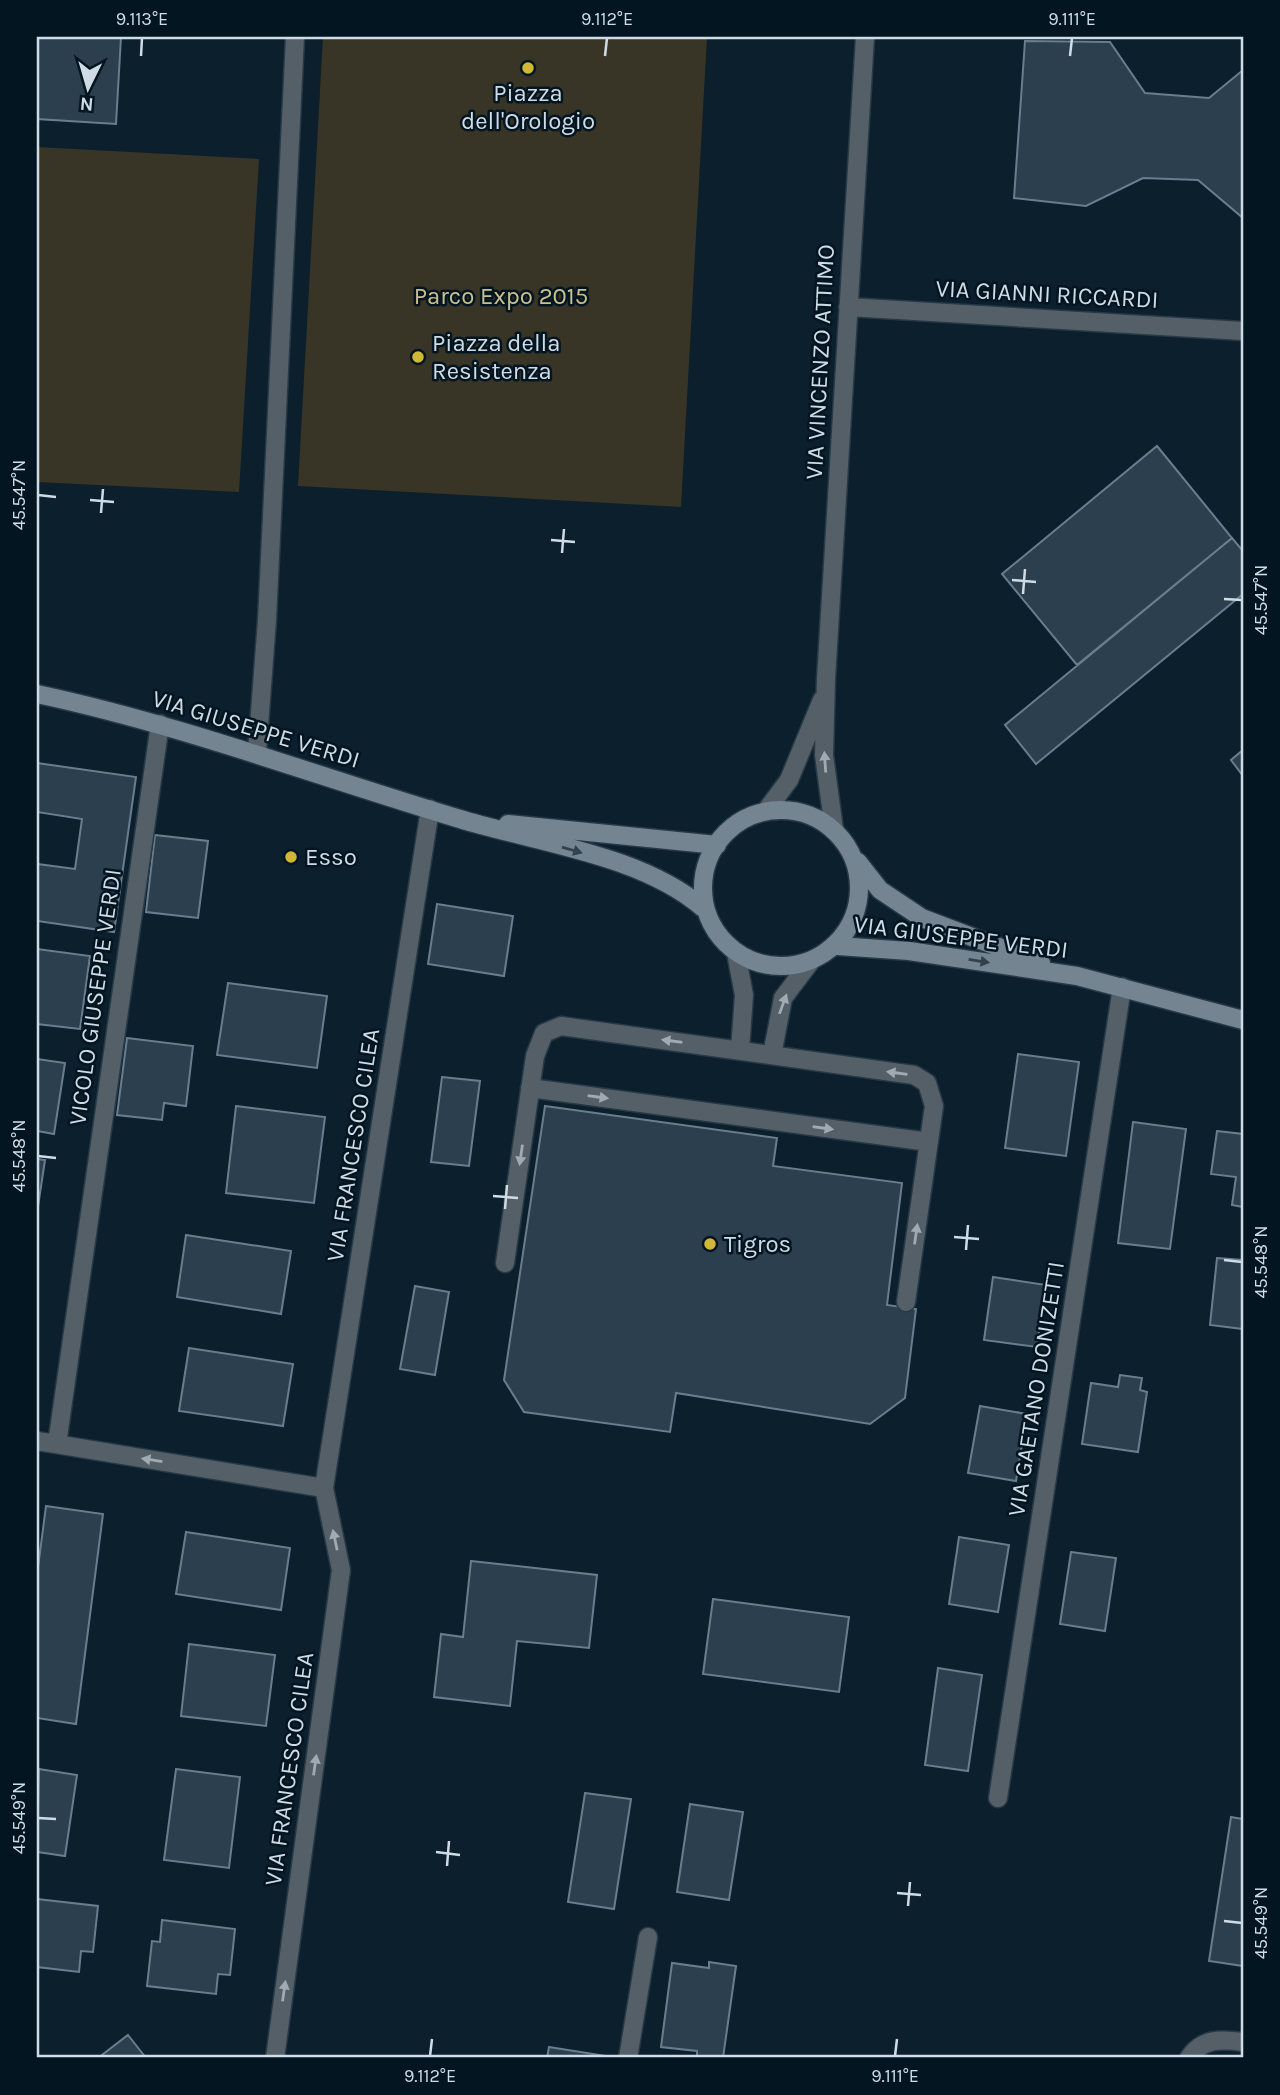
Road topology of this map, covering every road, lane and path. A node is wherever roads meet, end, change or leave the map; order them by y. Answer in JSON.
{"nodes":[{"id":1,"x":295,"y":37,"type":"edge"},
{"id":2,"x":865,"y":37,"type":"edge"},
{"id":3,"x":848,"y":307,"type":"junction"},
{"id":4,"x":1243,"y":331,"type":"edge"},
{"id":5,"x":825,"y":690,"type":"junction"},
{"id":6,"x":37,"y":694,"type":"edge"},
{"id":7,"x":160,"y":724,"type":"junction"},
{"id":8,"x":257,"y":752,"type":"junction"},
{"id":9,"x":430,"y":809,"type":"junction"},
{"id":10,"x":766,"y":811,"type":"junction"},
{"id":11,"x":459,"y":819,"type":"junction"},
{"id":12,"x":834,"y":829,"type":"junction"},
{"id":13,"x":717,"y":845,"type":"junction"},
{"id":14,"x":853,"y":855,"type":"junction"},
{"id":15,"x":703,"y":908,"type":"junction"},
{"id":16,"x":838,"y":946,"type":"junction"},
{"id":17,"x":736,"y":953,"type":"junction"},
{"id":18,"x":811,"y":961,"type":"junction"},
{"id":19,"x":1077,"y":976,"type":"junction"},
{"id":20,"x":1122,"y":987,"type":"junction"},
{"id":21,"x":1243,"y":1020,"type":"edge"},
{"id":22,"x":740,"y":1051,"type":"junction"},
{"id":23,"x":772,"y":1055,"type":"junction"},
{"id":24,"x":530,"y":1088,"type":"junction"},
{"id":25,"x":929,"y":1142,"type":"junction"},
{"id":26,"x":505,"y":1263,"type":"dead end"},
{"id":27,"x":906,"y":1302,"type":"dead end"},
{"id":28,"x":37,"y":1441,"type":"edge"},
{"id":29,"x":57,"y":1444,"type":"junction"},
{"id":30,"x":324,"y":1488,"type":"junction"},
{"id":31,"x":999,"y":1798,"type":"dead end"},
{"id":32,"x":648,"y":1937,"type":"dead end"},
{"id":33,"x":1243,"y":2042,"type":"edge"},
{"id":34,"x":275,"y":2058,"type":"edge"},
{"id":35,"x":628,"y":2058,"type":"edge"},
{"id":36,"x":1189,"y":2058,"type":"edge"}],
"edges":[{"from":1,"to":8,"type":"street"},
{"from":2,"to":3,"type":"street","name":"VIA VINCENZO ATTIMO"},
{"from":3,"to":4,"type":"street","name":"VIA GIANNI RICCARDI"},
{"from":3,"to":5,"type":"street","name":"VIA VINCENZO ATTIMO"},
{"from":5,"to":10,"type":"street","name":"VIA VINCENZO ATTIMO"},
{"from":12,"to":5,"type":"street","name":"VIA VINCENZO ATTIMO","one_way":true},
{"from":6,"to":7,"type":"street","name":"VIA GIUSEPPE VERDI"},
{"from":7,"to":8,"type":"street","name":"VIA GIUSEPPE VERDI"},
{"from":7,"to":29,"type":"street","name":"VICOLO GIUSEPPE VERDI"},
{"from":8,"to":9,"type":"street","name":"VIA GIUSEPPE VERDI"},
{"from":9,"to":11,"type":"street","name":"VIA GIUSEPPE VERDI"},
{"from":9,"to":30,"type":"street","name":"VIA FRANCESCO CILEA"},
{"from":10,"to":12,"type":"street"},
{"from":10,"to":13,"type":"street"},
{"from":11,"to":13,"type":"street","name":"VIA GIUSEPPE VERDI"},
{"from":11,"to":15,"type":"street","name":"VIA GIUSEPPE VERDI","one_way":true},
{"from":12,"to":14,"type":"street"},
{"from":13,"to":15,"type":"street"},
{"from":14,"to":16,"type":"street"},
{"from":14,"to":19,"type":"street","name":"VIA GIUSEPPE VERDI"},
{"from":15,"to":17,"type":"street"},
{"from":16,"to":18,"type":"street"},
{"from":16,"to":19,"type":"street","name":"VIA GIUSEPPE VERDI","one_way":true},
{"from":17,"to":18,"type":"street"},
{"from":17,"to":22,"type":"street"},
{"from":23,"to":18,"type":"street","one_way":true},
{"from":19,"to":20,"type":"street","name":"VIA GIUSEPPE VERDI"},
{"from":20,"to":21,"type":"street","name":"VIA GIUSEPPE VERDI"},
{"from":20,"to":31,"type":"street","name":"VIA GAETANO DONIZETTI"},
{"from":22,"to":23,"type":"street"},
{"from":22,"to":24,"type":"street","one_way":true},
{"from":25,"to":23,"type":"street","one_way":true},
{"from":24,"to":25,"type":"street","one_way":true},
{"from":24,"to":26,"type":"street","one_way":true},
{"from":27,"to":25,"type":"street","one_way":true},
{"from":28,"to":29,"type":"street"},
{"from":30,"to":29,"type":"street","one_way":true},
{"from":34,"to":30,"type":"street","name":"VIA FRANCESCO CILEA","one_way":true},
{"from":32,"to":35,"type":"street"},
{"from":33,"to":36,"type":"street"}]}
